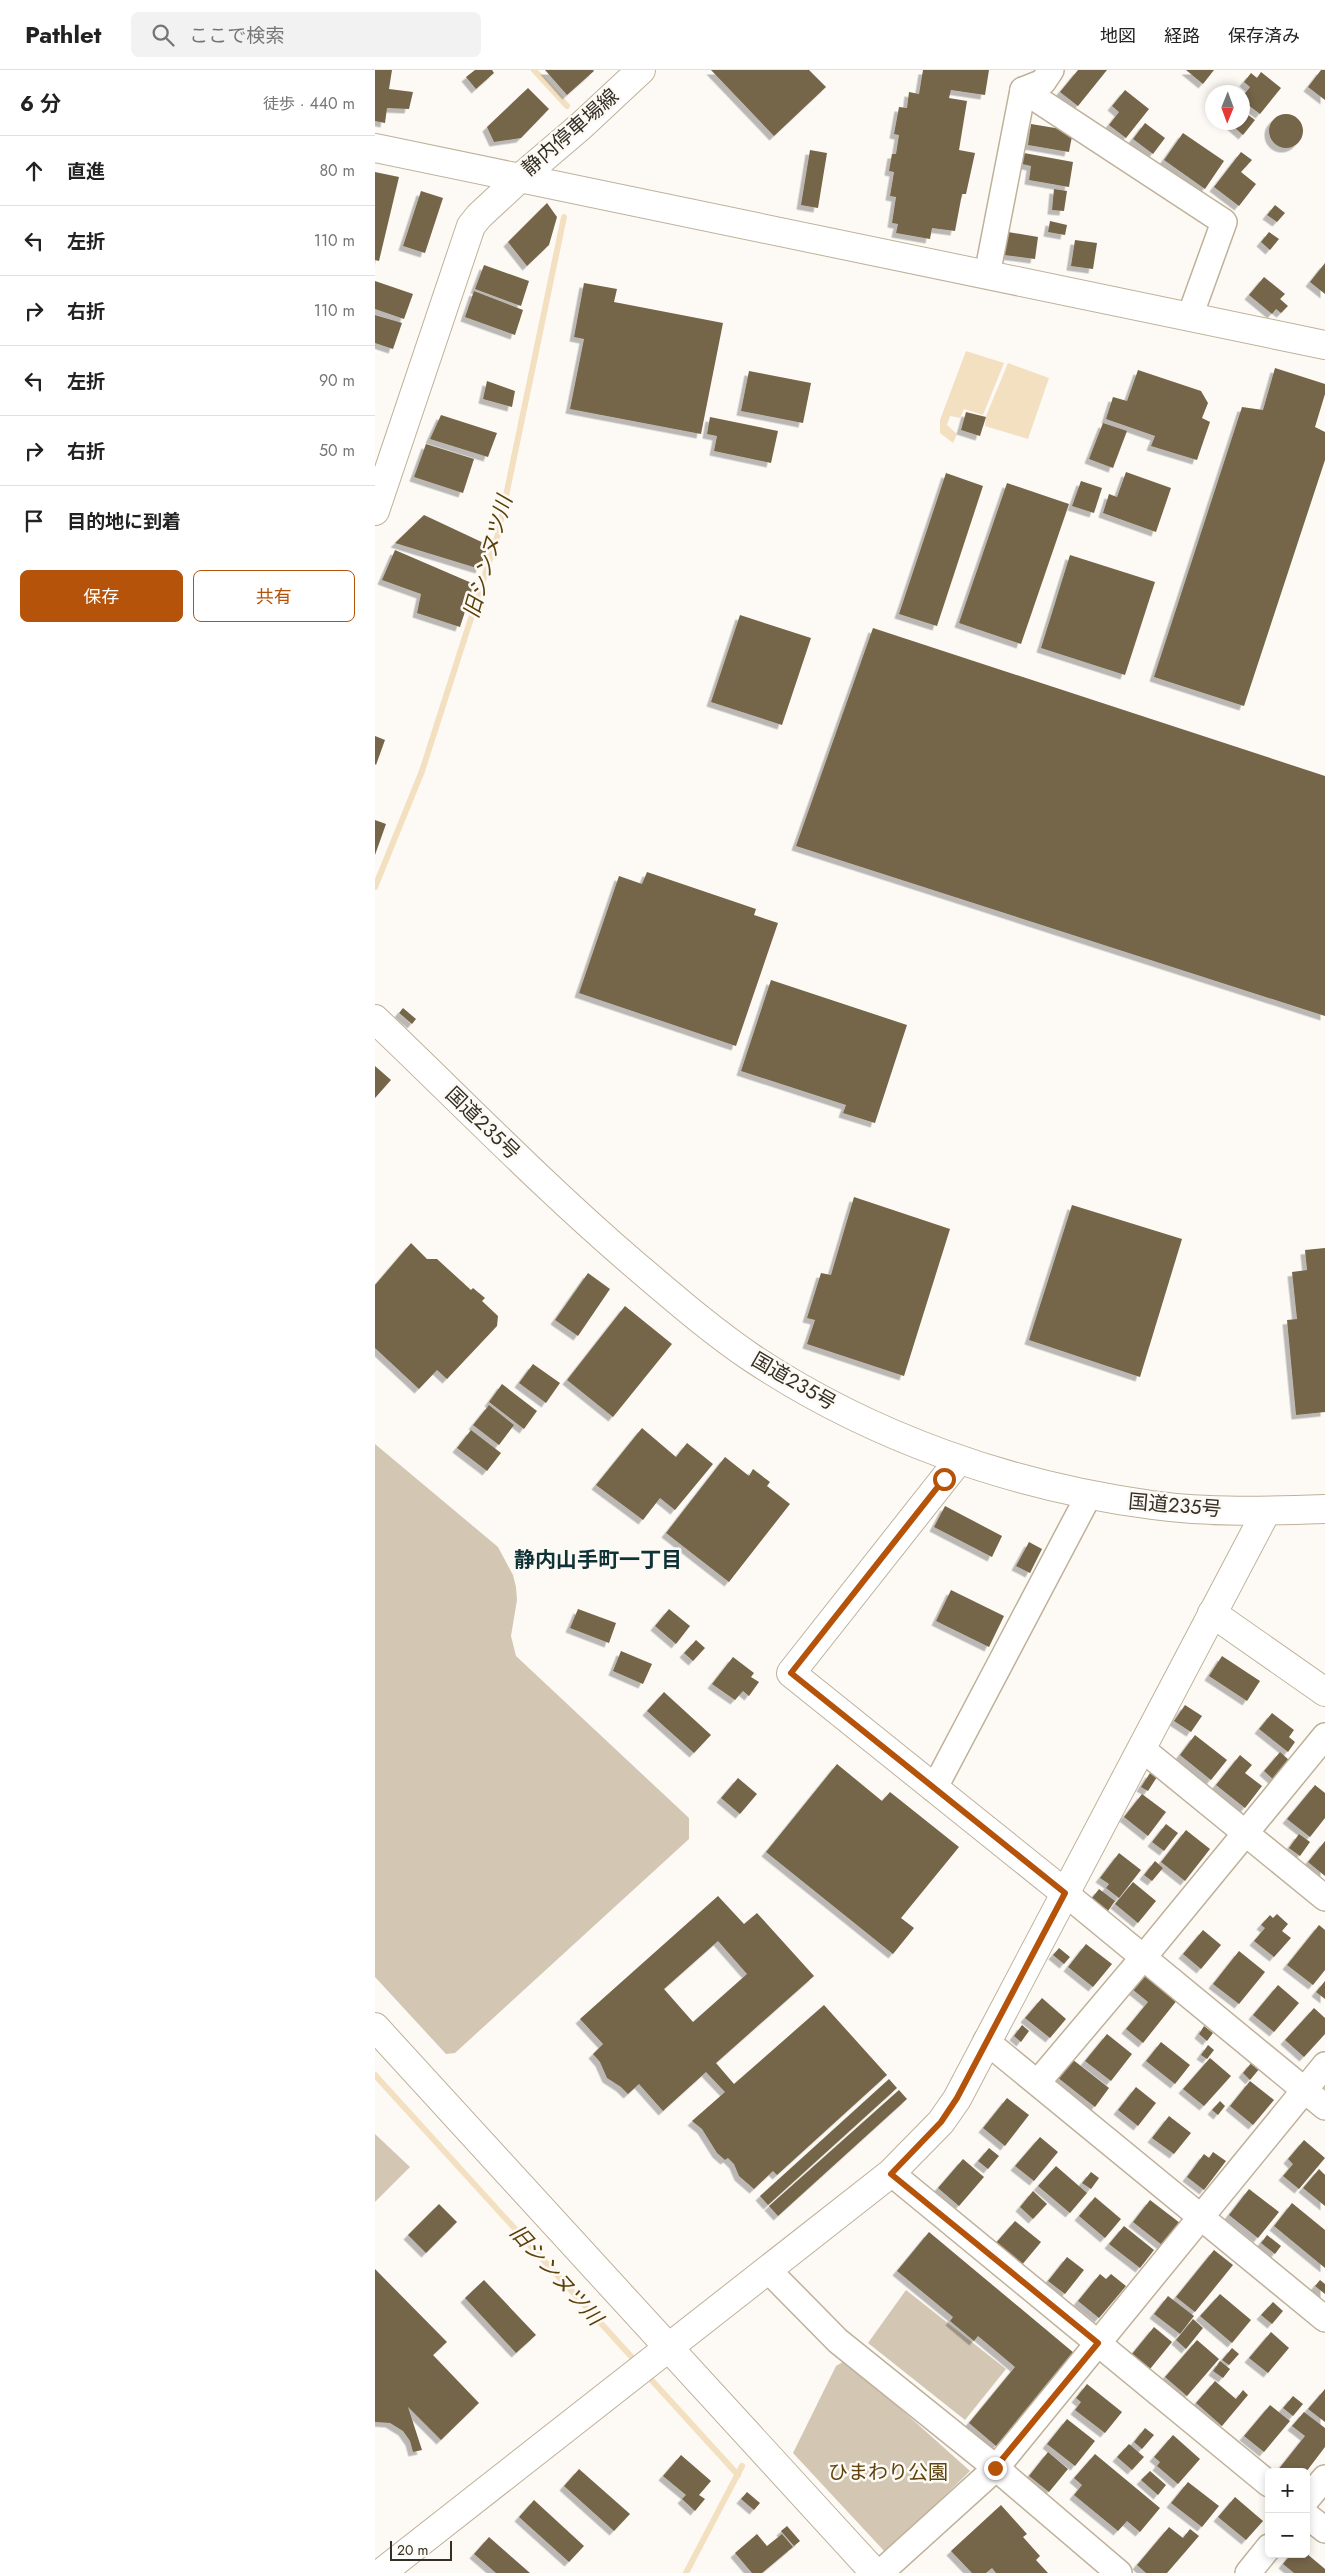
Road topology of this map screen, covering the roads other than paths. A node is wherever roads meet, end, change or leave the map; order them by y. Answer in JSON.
{"nodes":[{"id":1,"x":641,"y":70,"type":"edge"},
{"id":2,"x":1051,"y":70,"type":"edge"},
{"id":3,"x":1023,"y":90,"type":"junction"},
{"id":4,"x":375,"y":148,"type":"edge"},
{"id":5,"x":521,"y":178,"type":"junction"},
{"id":6,"x":987,"y":275,"type":"junction"},
{"id":7,"x":1190,"y":316,"type":"junction"},
{"id":8,"x":1325,"y":345,"type":"edge"},
{"id":9,"x":375,"y":511,"type":"edge"},
{"id":10,"x":375,"y":1019,"type":"edge"},
{"id":11,"x":959,"y":1460,"type":"junction"},
{"id":12,"x":1089,"y":1495,"type":"junction"},
{"id":13,"x":1325,"y":1509,"type":"edge"},
{"id":14,"x":1266,"y":1512,"type":"junction"},
{"id":15,"x":1212,"y":1614,"type":"junction"},
{"id":16,"x":1325,"y":1692,"type":"edge"},
{"id":17,"x":1325,"y":1736,"type":"edge"},
{"id":18,"x":1141,"y":1748,"type":"junction"},
{"id":19,"x":934,"y":1789,"type":"junction"},
{"id":20,"x":1246,"y":1833,"type":"junction"},
{"id":21,"x":1065,"y":1893,"type":"junction"},
{"id":22,"x":1325,"y":1898,"type":"edge"},
{"id":23,"x":1143,"y":1958,"type":"junction"},
{"id":24,"x":375,"y":2027,"type":"edge"},
{"id":25,"x":986,"y":2041,"type":"junction"},
{"id":26,"x":1325,"y":2065,"type":"edge"},
{"id":27,"x":1038,"y":2082,"type":"junction"},
{"id":28,"x":1304,"y":2090,"type":"junction"},
{"id":29,"x":1325,"y":2107,"type":"edge"},
{"id":30,"x":891,"y":2174,"type":"junction"},
{"id":31,"x":1202,"y":2217,"type":"junction"},
{"id":32,"x":768,"y":2270,"type":"junction"},
{"id":33,"x":1325,"y":2319,"type":"edge"},
{"id":34,"x":1098,"y":2343,"type":"junction"},
{"id":35,"x":653,"y":2362,"type":"junction"},
{"id":36,"x":995,"y":2468,"type":"junction"},
{"id":37,"x":1325,"y":2478,"type":"edge"},
{"id":38,"x":1265,"y":2481,"type":"edge"},
{"id":39,"x":1310,"y":2495,"type":"edge"},
{"id":40,"x":1310,"y":2518,"type":"edge"},
{"id":41,"x":1325,"y":2530,"type":"edge"},
{"id":42,"x":1265,"y":2552,"type":"edge"},
{"id":43,"x":381,"y":2573,"type":"edge"},
{"id":44,"x":875,"y":2573,"type":"edge"},
{"id":45,"x":880,"y":2573,"type":"edge"},
{"id":46,"x":1119,"y":2573,"type":"edge"},
{"id":47,"x":1248,"y":2573,"type":"edge"}],
"edges":[{"from":1,"to":5,"type":"main road","name":"静内停車場線"},
{"from":2,"to":3,"type":"street"},
{"from":3,"to":6,"type":"street"},
{"from":3,"to":7,"type":"street"},
{"from":4,"to":5,"type":"main road","name":"静内停車場線"},
{"from":5,"to":6,"type":"main road"},
{"from":5,"to":9,"type":"main road"},
{"from":6,"to":7,"type":"main road"},
{"from":7,"to":8,"type":"main road"},
{"from":10,"to":11,"type":"main road","name":"国道235号"},
{"from":11,"to":12,"type":"main road","name":"国道235号"},
{"from":11,"to":19,"type":"main road"},
{"from":12,"to":14,"type":"main road","name":"国道235号"},
{"from":12,"to":19,"type":"street"},
{"from":13,"to":14,"type":"main road","name":"国道235号"},
{"from":14,"to":15,"type":"main road"},
{"from":15,"to":16,"type":"main road"},
{"from":15,"to":18,"type":"main road"},
{"from":17,"to":20,"type":"street"},
{"from":18,"to":20,"type":"street"},
{"from":18,"to":21,"type":"main road"},
{"from":19,"to":21,"type":"main road"},
{"from":20,"to":22,"type":"street"},
{"from":20,"to":23,"type":"street"},
{"from":21,"to":23,"type":"street"},
{"from":21,"to":25,"type":"main road"},
{"from":23,"to":27,"type":"street"},
{"from":23,"to":28,"type":"street"},
{"from":24,"to":35,"type":"main road"},
{"from":25,"to":27,"type":"street"},
{"from":25,"to":30,"type":"main road"},
{"from":26,"to":28,"type":"street"},
{"from":27,"to":31,"type":"street"},
{"from":28,"to":29,"type":"street"},
{"from":28,"to":31,"type":"street"},
{"from":30,"to":32,"type":"main road"},
{"from":30,"to":34,"type":"street"},
{"from":31,"to":33,"type":"street"},
{"from":31,"to":34,"type":"street"},
{"from":32,"to":35,"type":"main road"},
{"from":32,"to":36,"type":"street"},
{"from":34,"to":36,"type":"street"},
{"from":34,"to":38,"type":"street"},
{"from":35,"to":43,"type":"main road"},
{"from":35,"to":44,"type":"main road"},
{"from":36,"to":45,"type":"street"},
{"from":36,"to":46,"type":"street"},
{"from":37,"to":39,"type":"street"},
{"from":40,"to":41,"type":"street"},
{"from":42,"to":47,"type":"street"}]}
